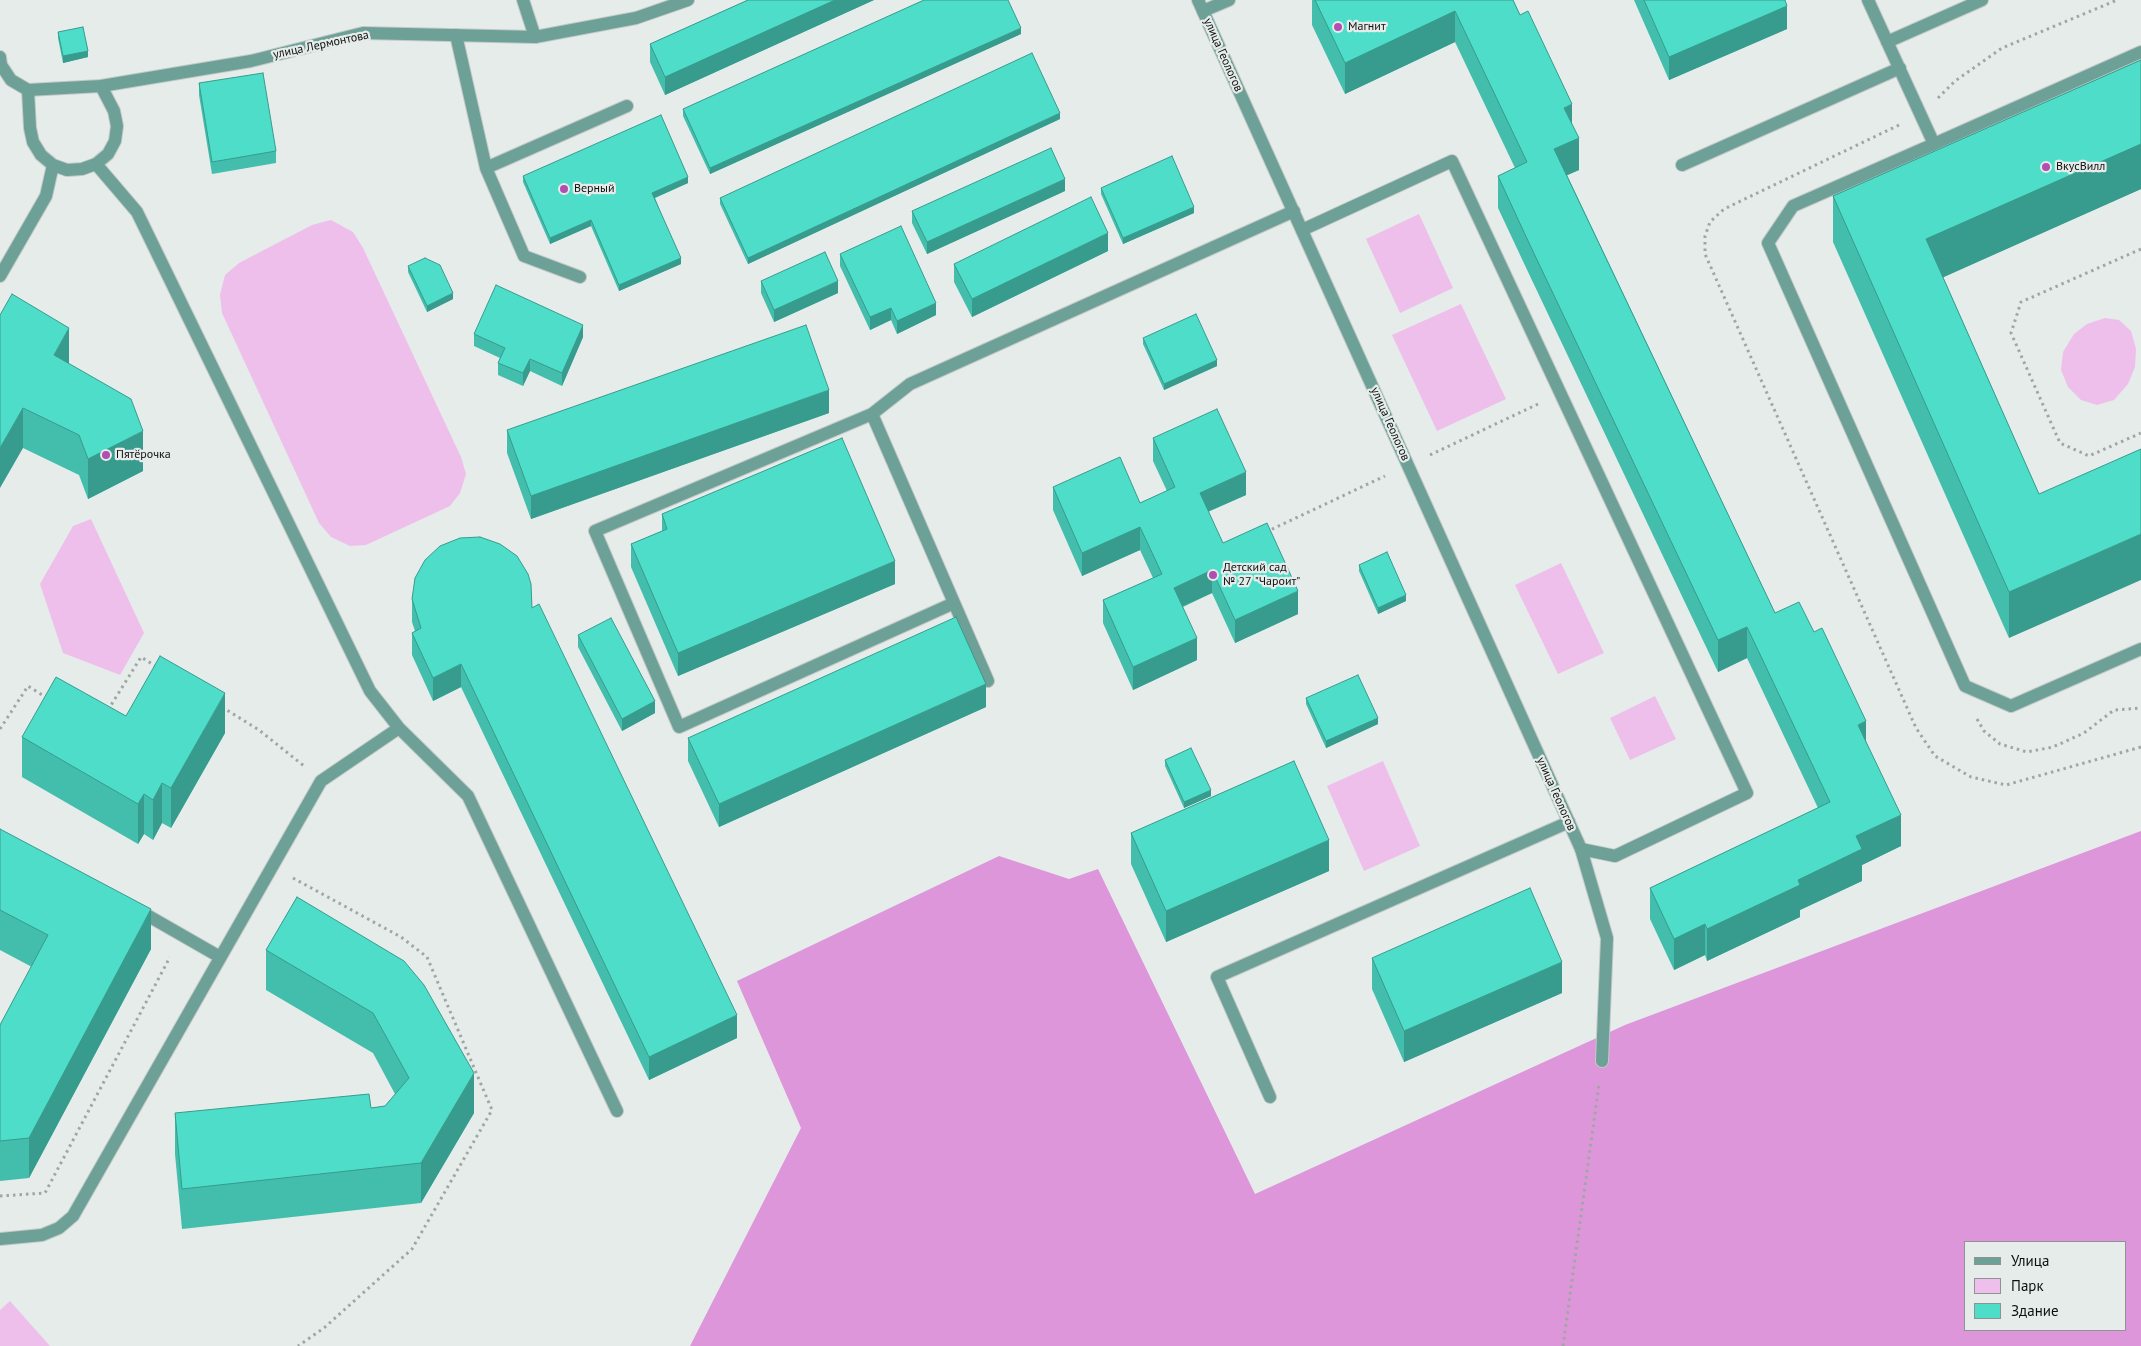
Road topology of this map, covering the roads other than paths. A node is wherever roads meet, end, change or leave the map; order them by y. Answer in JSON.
{"nodes":[{"id":1,"x":523,"y":0,"type":"edge"},
{"id":2,"x":688,"y":0,"type":"edge"},
{"id":3,"x":1229,"y":0,"type":"edge"},
{"id":4,"x":1868,"y":0,"type":"edge"},
{"id":5,"x":1982,"y":0,"type":"edge"},
{"id":6,"x":1201,"y":5,"type":"edge"},
{"id":7,"x":456,"y":35,"type":"junction"},
{"id":8,"x":536,"y":37,"type":"junction"},
{"id":9,"x":1887,"y":42,"type":"junction"},
{"id":10,"x":2141,"y":52,"type":"edge"},
{"id":11,"x":0,"y":57,"type":"edge"},
{"id":12,"x":1900,"y":68,"type":"junction"},
{"id":13,"x":101,"y":86,"type":"junction"},
{"id":14,"x":28,"y":90,"type":"junction"},
{"id":15,"x":627,"y":106,"type":"dead end"},
{"id":16,"x":1934,"y":144,"type":"junction"},
{"id":17,"x":96,"y":164,"type":"junction"},
{"id":18,"x":52,"y":165,"type":"junction"},
{"id":19,"x":1682,"y":165,"type":"dead end"},
{"id":20,"x":486,"y":168,"type":"junction"},
{"id":21,"x":1294,"y":211,"type":"junction"},
{"id":22,"x":1302,"y":230,"type":"junction"},
{"id":23,"x":0,"y":276,"type":"edge"},
{"id":24,"x":580,"y":277,"type":"dead end"},
{"id":25,"x":872,"y":414,"type":"junction"},
{"id":26,"x":954,"y":603,"type":"junction"},
{"id":27,"x":2141,"y":648,"type":"edge"},
{"id":28,"x":988,"y":681,"type":"dead end"},
{"id":29,"x":399,"y":728,"type":"junction"},
{"id":30,"x":1569,"y":822,"type":"junction"},
{"id":31,"x":1581,"y":849,"type":"junction"},
{"id":32,"x":127,"y":903,"type":"edge"},
{"id":33,"x":220,"y":957,"type":"junction"},
{"id":34,"x":1602,"y":1061,"type":"road end"},
{"id":35,"x":1270,"y":1097,"type":"dead end"},
{"id":36,"x":617,"y":1111,"type":"dead end"},
{"id":37,"x":0,"y":1239,"type":"edge"}],
"edges":[{"from":1,"to":8,"type":"street"},
{"from":2,"to":8,"type":"street","name":"улица Лермонтова"},
{"from":3,"to":6,"type":"street"},
{"from":4,"to":9,"type":"street"},
{"from":5,"to":9,"type":"street"},
{"from":6,"to":21,"type":"street","name":"улица Геологов"},
{"from":7,"to":8,"type":"street","name":"улица Лермонтова"},
{"from":7,"to":13,"type":"street","name":"улица Лермонтова"},
{"from":7,"to":20,"type":"street"},
{"from":9,"to":12,"type":"street"},
{"from":10,"to":16,"type":"street"},
{"from":11,"to":14,"type":"street"},
{"from":12,"to":16,"type":"street"},
{"from":12,"to":19,"type":"street"},
{"from":13,"to":14,"type":"street","name":"улица Лермонтова"},
{"from":13,"to":17,"type":"street"},
{"from":14,"to":18,"type":"street"},
{"from":15,"to":20,"type":"street"},
{"from":16,"to":27,"type":"street"},
{"from":17,"to":18,"type":"street"},
{"from":17,"to":29,"type":"street"},
{"from":18,"to":23,"type":"street"},
{"from":20,"to":24,"type":"street"},
{"from":21,"to":22,"type":"street","name":"улица Геологов"},
{"from":21,"to":25,"type":"street"},
{"from":22,"to":30,"type":"street","name":"улица Геологов"},
{"from":22,"to":31,"type":"street"},
{"from":25,"to":26,"type":"street"},
{"from":25,"to":26,"type":"street"},
{"from":26,"to":28,"type":"street"},
{"from":29,"to":33,"type":"street"},
{"from":29,"to":36,"type":"street"},
{"from":30,"to":31,"type":"street","name":"улица Геологов"},
{"from":30,"to":35,"type":"street"},
{"from":31,"to":34,"type":"street","name":"улица Геологов"},
{"from":32,"to":33,"type":"street"},
{"from":33,"to":37,"type":"street"}]}
